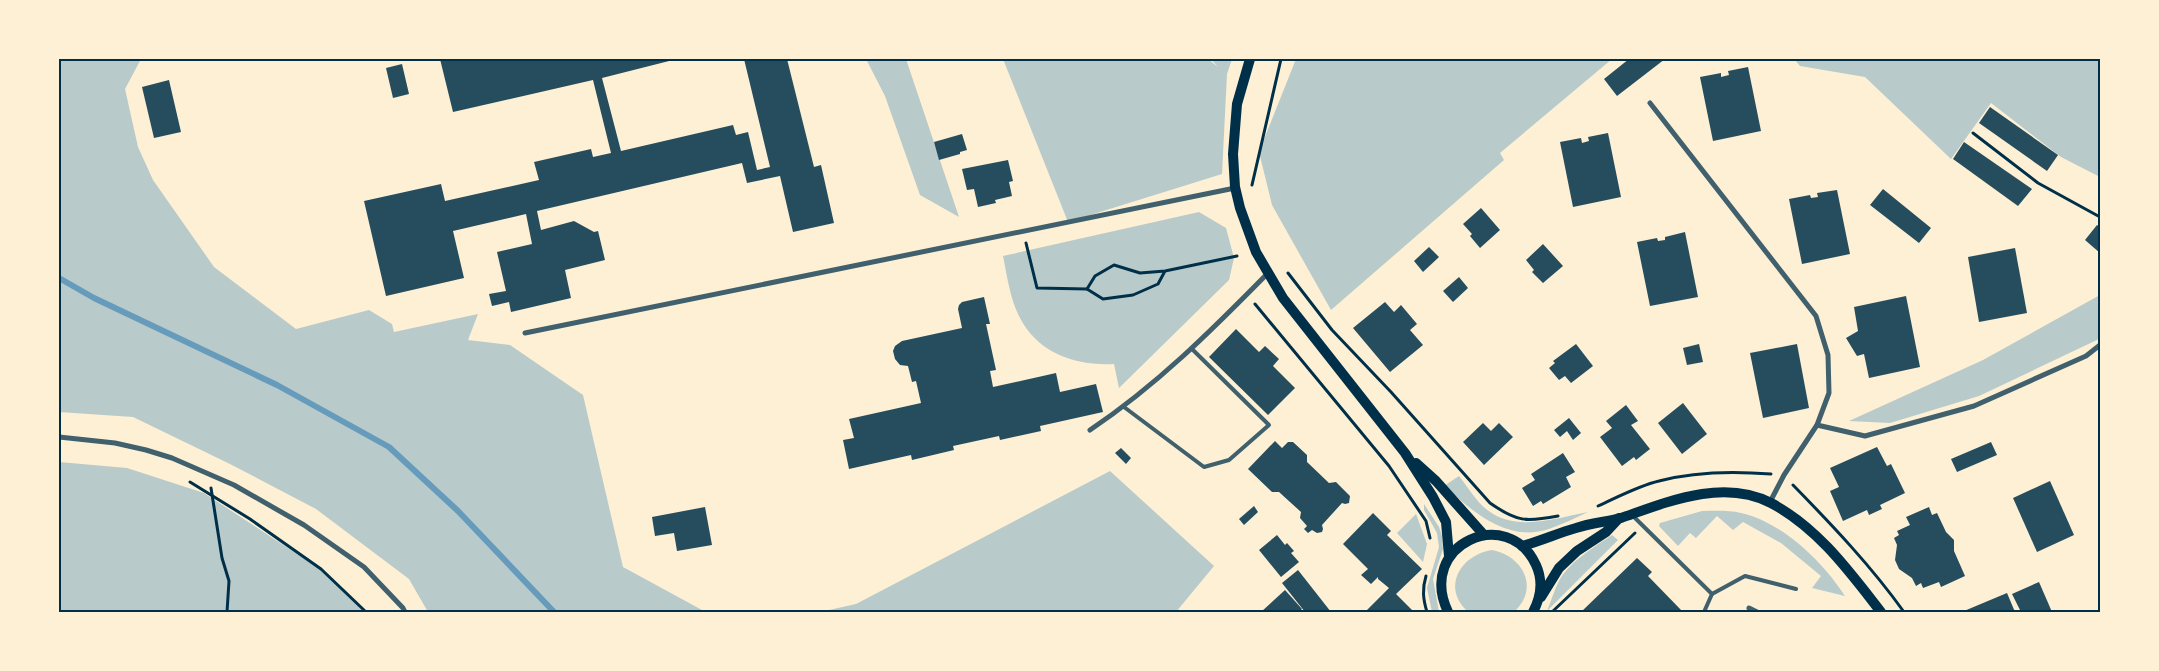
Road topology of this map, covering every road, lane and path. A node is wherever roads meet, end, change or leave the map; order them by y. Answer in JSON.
{"nodes":[{"id":1,"x":1250,"y":59,"type":"edge"},
{"id":2,"x":1281,"y":59,"type":"edge"},
{"id":3,"x":1650,"y":103,"type":"dead end"},
{"id":4,"x":1973,"y":133,"type":"dead end"},
{"id":5,"x":1251,"y":187,"type":"dead end"},
{"id":6,"x":1235,"y":188,"type":"junction"},
{"id":7,"x":2100,"y":217,"type":"edge"},
{"id":8,"x":1026,"y":242,"type":"dead end"},
{"id":9,"x":1237,"y":256,"type":"dead end"},
{"id":10,"x":1284,"y":268,"type":"dead end"},
{"id":11,"x":1165,"y":272,"type":"junction"},
{"id":12,"x":1268,"y":272,"type":"junction"},
{"id":13,"x":1087,"y":290,"type":"junction"},
{"id":14,"x":1247,"y":294,"type":"junction"},
{"id":15,"x":525,"y":333,"type":"dead end"},
{"id":16,"x":2100,"y":345,"type":"edge"},
{"id":17,"x":1192,"y":350,"type":"junction"},
{"id":18,"x":1124,"y":407,"type":"junction"},
{"id":19,"x":1816,"y":425,"type":"junction"},
{"id":20,"x":1090,"y":430,"type":"dead end"},
{"id":21,"x":59,"y":437,"type":"edge"},
{"id":22,"x":1405,"y":453,"type":"junction"},
{"id":23,"x":209,"y":476,"type":"junction"},
{"id":24,"x":1784,"y":476,"type":"junction"},
{"id":25,"x":182,"y":478,"type":"dead end"},
{"id":26,"x":212,"y":496,"type":"junction"},
{"id":27,"x":1770,"y":502,"type":"junction"},
{"id":28,"x":1589,"y":508,"type":"dead end"},
{"id":29,"x":1564,"y":514,"type":"dead end"},
{"id":30,"x":1631,"y":514,"type":"junction"},
{"id":31,"x":1619,"y":518,"type":"junction"},
{"id":32,"x":1643,"y":527,"type":"junction"},
{"id":33,"x":1484,"y":535,"type":"junction"},
{"id":34,"x":1431,"y":540,"type":"dead end"},
{"id":35,"x":1522,"y":546,"type":"junction"},
{"id":36,"x":1450,"y":556,"type":"junction"},
{"id":37,"x":1427,"y":572,"type":"dead end"},
{"id":38,"x":1796,"y":588,"type":"dead end"},
{"id":39,"x":1712,"y":594,"type":"junction"},
{"id":40,"x":1539,"y":600,"type":"junction"},
{"id":41,"x":1749,"y":608,"type":"dead end"},
{"id":42,"x":227,"y":612,"type":"edge"},
{"id":43,"x":366,"y":612,"type":"edge"},
{"id":44,"x":405,"y":612,"type":"edge"},
{"id":45,"x":1427,"y":612,"type":"edge"},
{"id":46,"x":1448,"y":612,"type":"edge"},
{"id":47,"x":1533,"y":612,"type":"edge"},
{"id":48,"x":1552,"y":612,"type":"edge"},
{"id":49,"x":1704,"y":612,"type":"edge"},
{"id":50,"x":1757,"y":612,"type":"edge"},
{"id":51,"x":1881,"y":612,"type":"edge"}],
"edges":[{"from":1,"to":6,"type":"main road"},
{"from":2,"to":5,"type":"path"},
{"from":3,"to":19,"type":"street"},
{"from":4,"to":7,"type":"path"},
{"from":6,"to":12,"type":"main road"},
{"from":6,"to":15,"type":"street"},
{"from":8,"to":13,"type":"path"},
{"from":9,"to":11,"type":"path"},
{"from":10,"to":29,"type":"path"},
{"from":11,"to":13,"type":"path"},
{"from":11,"to":13,"type":"path"},
{"from":12,"to":14,"type":"street"},
{"from":12,"to":22,"type":"main road"},
{"from":14,"to":17,"type":"street"},
{"from":14,"to":34,"type":"path"},
{"from":16,"to":19,"type":"street"},
{"from":17,"to":18,"type":"street"},
{"from":17,"to":18,"type":"lane"},
{"from":18,"to":20,"type":"street"},
{"from":19,"to":24,"type":"street"},
{"from":21,"to":23,"type":"street"},
{"from":22,"to":33,"type":"main road"},
{"from":22,"to":36,"type":"main road"},
{"from":23,"to":26,"type":"path"},
{"from":23,"to":44,"type":"street"},
{"from":24,"to":27,"type":"street"},
{"from":24,"to":28,"type":"path"},
{"from":25,"to":26,"type":"path"},
{"from":26,"to":42,"type":"path"},
{"from":26,"to":43,"type":"path"},
{"from":27,"to":30,"type":"main road"},
{"from":27,"to":51,"type":"main road"},
{"from":30,"to":31,"type":"main road"},
{"from":30,"to":32,"type":"lane"},
{"from":31,"to":35,"type":"main road"},
{"from":31,"to":40,"type":"main road"},
{"from":32,"to":39,"type":"lane"},
{"from":32,"to":48,"type":"path"},
{"from":33,"to":35,"type":"main road"},
{"from":33,"to":36,"type":"main road"},
{"from":35,"to":40,"type":"main road"},
{"from":36,"to":46,"type":"main road"},
{"from":37,"to":45,"type":"path"},
{"from":38,"to":39,"type":"lane"},
{"from":39,"to":49,"type":"lane"},
{"from":40,"to":47,"type":"main road"},
{"from":41,"to":50,"type":"street"}]}
